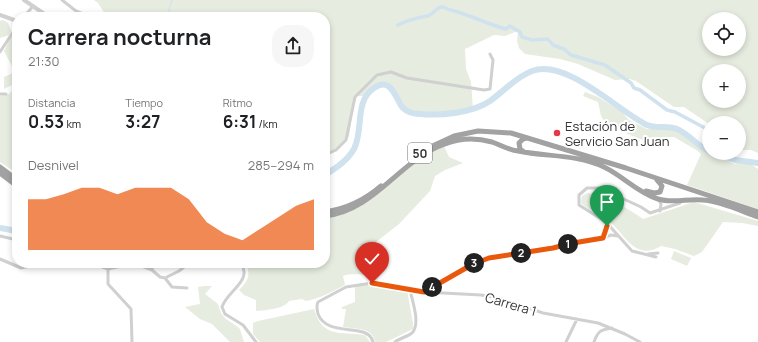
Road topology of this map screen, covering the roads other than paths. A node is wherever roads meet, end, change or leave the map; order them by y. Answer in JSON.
{"nodes":[{"id":1,"x":24,"y":0,"type":"edge"},
{"id":2,"x":62,"y":0,"type":"edge"},
{"id":3,"x":33,"y":6,"type":"junction"},
{"id":4,"x":28,"y":12,"type":"edge"},
{"id":5,"x":42,"y":12,"type":"edge"},
{"id":6,"x":82,"y":12,"type":"edge"},
{"id":7,"x":0,"y":15,"type":"edge"},
{"id":8,"x":12,"y":19,"type":"edge"},
{"id":9,"x":12,"y":34,"type":"edge"},
{"id":10,"x":0,"y":52,"type":"edge"},
{"id":11,"x":490,"y":54,"type":"dead end"},
{"id":12,"x":0,"y":94,"type":"edge"},
{"id":13,"x":6,"y":94,"type":"dead end"},
{"id":14,"x":528,"y":138,"type":"junction"},
{"id":15,"x":524,"y":152,"type":"junction"},
{"id":16,"x":330,"y":153,"type":"edge"},
{"id":17,"x":0,"y":167,"type":"edge"},
{"id":18,"x":0,"y":173,"type":"edge"},
{"id":19,"x":12,"y":176,"type":"edge"},
{"id":20,"x":652,"y":176,"type":"junction"},
{"id":21,"x":12,"y":182,"type":"edge"},
{"id":22,"x":638,"y":188,"type":"junction"},
{"id":23,"x":657,"y":199,"type":"junction"},
{"id":24,"x":689,"y":201,"type":"junction"},
{"id":25,"x":330,"y":211,"type":"edge"},
{"id":26,"x":660,"y":211,"type":"junction"},
{"id":27,"x":758,"y":212,"type":"edge"},
{"id":28,"x":330,"y":215,"type":"edge"},
{"id":29,"x":758,"y":217,"type":"edge"},
{"id":30,"x":606,"y":222,"type":"junction"},
{"id":31,"x":0,"y":236,"type":"edge"},
{"id":32,"x":618,"y":236,"type":"junction"},
{"id":33,"x":603,"y":238,"type":"junction"},
{"id":34,"x":12,"y":239,"type":"edge"},
{"id":35,"x":658,"y":253,"type":"dead end"},
{"id":36,"x":648,"y":254,"type":"junction"},
{"id":37,"x":656,"y":257,"type":"dead end"},
{"id":38,"x":0,"y":259,"type":"edge"},
{"id":39,"x":12,"y":264,"type":"edge"},
{"id":40,"x":112,"y":268,"type":"edge"},
{"id":41,"x":147,"y":268,"type":"edge"},
{"id":42,"x":183,"y":268,"type":"edge"},
{"id":43,"x":244,"y":268,"type":"edge"},
{"id":44,"x":108,"y":269,"type":"joint"},
{"id":45,"x":152,"y":270,"type":"joint"},
{"id":46,"x":165,"y":278,"type":"junction"},
{"id":47,"x":187,"y":288,"type":"dead end"},
{"id":48,"x":410,"y":290,"type":"junction"},
{"id":49,"x":424,"y":292,"type":"junction"},
{"id":50,"x":577,"y":319,"type":"junction"},
{"id":51,"x":613,"y":328,"type":"junction"},
{"id":52,"x":132,"y":342,"type":"edge"},
{"id":53,"x":256,"y":342,"type":"edge"},
{"id":54,"x":373,"y":342,"type":"edge"},
{"id":55,"x":395,"y":342,"type":"edge"},
{"id":56,"x":566,"y":342,"type":"edge"},
{"id":57,"x":594,"y":342,"type":"edge"},
{"id":58,"x":640,"y":342,"type":"edge"}],
"edges":[{"from":1,"to":3,"type":"street"},
{"from":2,"to":6,"type":"street"},
{"from":3,"to":4,"type":"street"},
{"from":3,"to":5,"type":"street"},
{"from":7,"to":8,"type":"street"},
{"from":9,"to":10,"type":"street"},
{"from":11,"to":16,"type":"street"},
{"from":12,"to":13,"type":"street"},
{"from":14,"to":15,"type":"highway"},
{"from":14,"to":20,"type":"highway","number":"50"},
{"from":14,"to":25,"type":"highway","number":"50"},
{"from":15,"to":22,"type":"highway","number":"50"},
{"from":15,"to":28,"type":"highway","number":"50"},
{"from":17,"to":19,"type":"highway"},
{"from":18,"to":21,"type":"highway"},
{"from":20,"to":22,"type":"highway"},
{"from":20,"to":27,"type":"highway","number":"50"},
{"from":22,"to":23,"type":"highway","number":"50"},
{"from":23,"to":24,"type":"highway","number":"50"},
{"from":23,"to":26,"type":"street"},
{"from":24,"to":26,"type":"street"},
{"from":24,"to":29,"type":"highway","number":"50"},
{"from":26,"to":30,"type":"street"},
{"from":30,"to":32,"type":"street"},
{"from":30,"to":33,"type":"street"},
{"from":31,"to":34,"type":"street"},
{"from":32,"to":33,"type":"street"},
{"from":32,"to":36,"type":"street"},
{"from":33,"to":49,"type":"street"},
{"from":35,"to":36,"type":"street"},
{"from":36,"to":37,"type":"street"},
{"from":38,"to":39,"type":"street"},
{"from":40,"to":44,"type":"street"},
{"from":41,"to":45,"type":"street"},
{"from":42,"to":46,"type":"street"},
{"from":43,"to":53,"type":"street"},
{"from":44,"to":52,"type":"street"},
{"from":45,"to":46,"type":"street"},
{"from":46,"to":47,"type":"street"},
{"from":48,"to":49,"type":"street","name":"Carrera 1"},
{"from":48,"to":54,"type":"street","name":"Carrera 1"},
{"from":48,"to":55,"type":"street"},
{"from":49,"to":50,"type":"street","name":"Carrera 1"},
{"from":50,"to":51,"type":"street","name":"Carrera 1"},
{"from":50,"to":56,"type":"street"},
{"from":51,"to":57,"type":"street"},
{"from":51,"to":58,"type":"street","name":"Carrera 1"}]}
